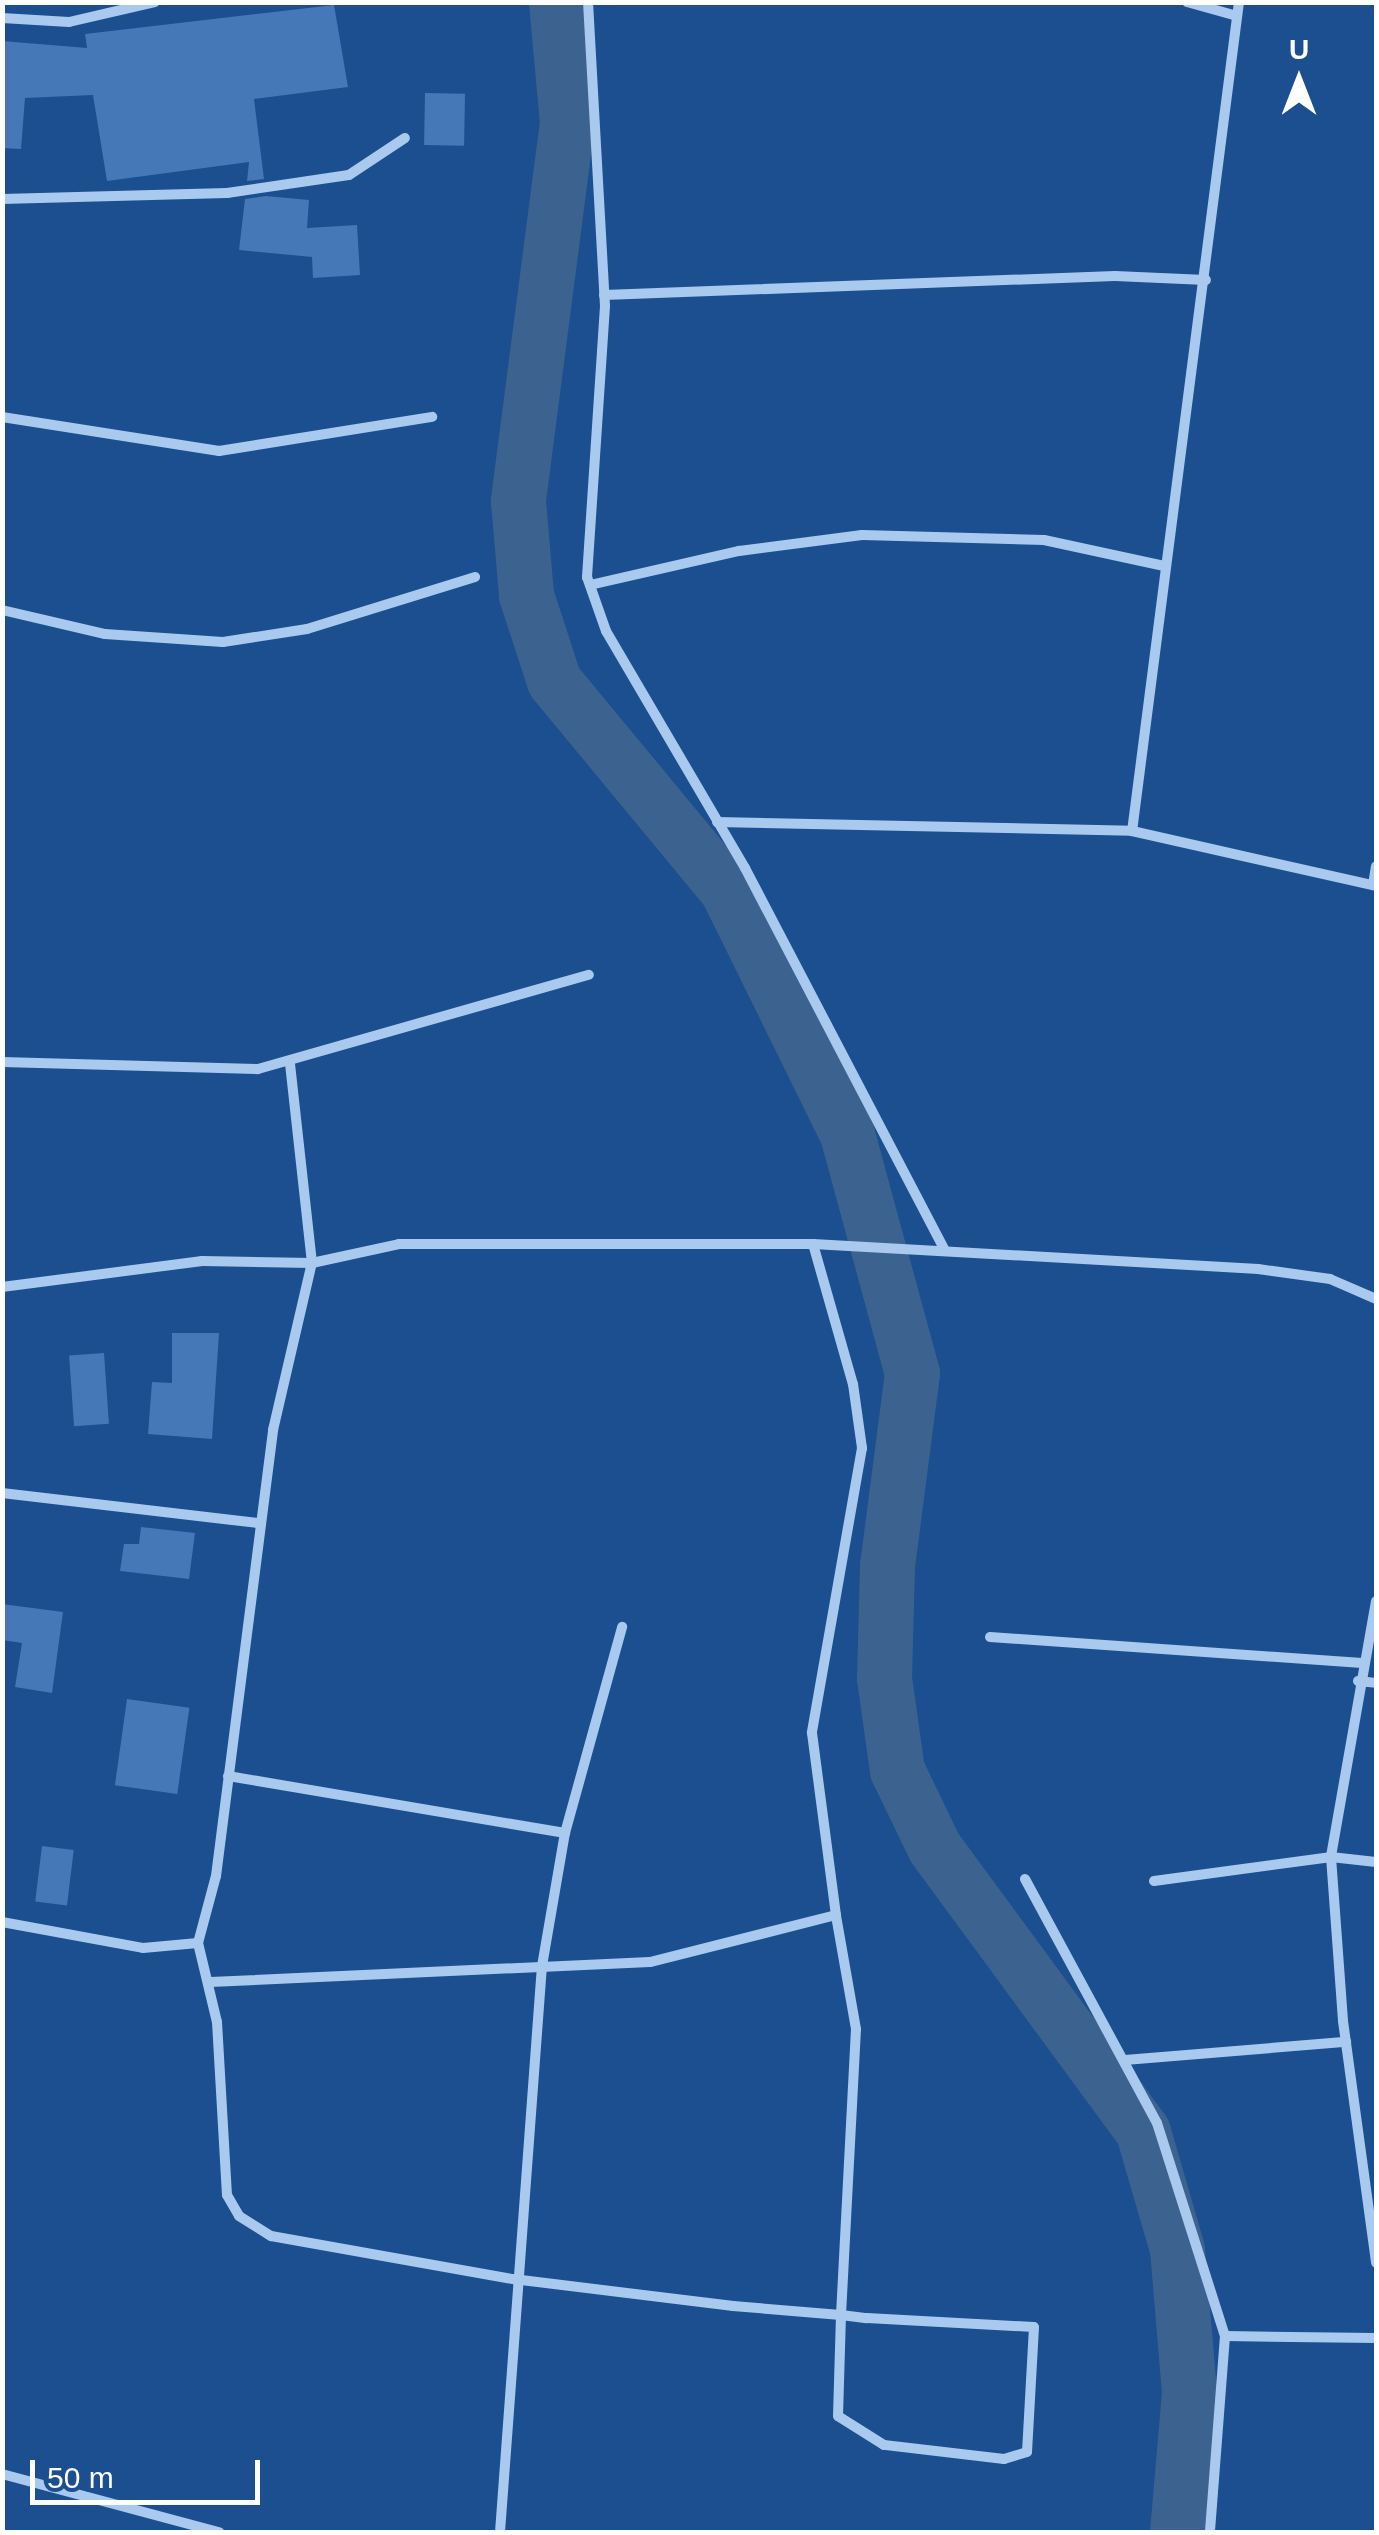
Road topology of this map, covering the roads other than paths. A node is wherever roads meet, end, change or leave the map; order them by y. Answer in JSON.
{"nodes":[{"id":1,"x":155,"y":2,"type":"edge"},
{"id":2,"x":588,"y":2,"type":"edge"},
{"id":3,"x":1186,"y":2,"type":"edge"},
{"id":4,"x":1239,"y":2,"type":"edge"},
{"id":5,"x":1237,"y":16,"type":"junction"},
{"id":6,"x":2,"y":18,"type":"edge"},
{"id":7,"x":405,"y":138,"type":"dead end"},
{"id":8,"x":2,"y":199,"type":"edge"},
{"id":9,"x":1206,"y":280,"type":"junction"},
{"id":10,"x":604,"y":296,"type":"junction"},
{"id":11,"x":2,"y":416,"type":"edge"},
{"id":12,"x":432,"y":417,"type":"dead end"},
{"id":13,"x":1164,"y":566,"type":"junction"},
{"id":14,"x":475,"y":577,"type":"dead end"},
{"id":15,"x":590,"y":586,"type":"junction"},
{"id":16,"x":2,"y":610,"type":"edge"},
{"id":17,"x":718,"y":822,"type":"junction"},
{"id":18,"x":1132,"y":831,"type":"junction"},
{"id":19,"x":1376,"y":866,"type":"edge"},
{"id":20,"x":1374,"y":886,"type":"edge"},
{"id":21,"x":589,"y":975,"type":"dead end"},
{"id":22,"x":2,"y":1062,"type":"edge"},
{"id":23,"x":290,"y":1063,"type":"junction"},
{"id":24,"x":813,"y":1244,"type":"junction"},
{"id":25,"x":945,"y":1250,"type":"junction"},
{"id":26,"x":312,"y":1263,"type":"junction"},
{"id":27,"x":2,"y":1287,"type":"edge"},
{"id":28,"x":1376,"y":1299,"type":"edge"},
{"id":29,"x":2,"y":1493,"type":"edge"},
{"id":30,"x":259,"y":1523,"type":"junction"},
{"id":31,"x":1376,"y":1602,"type":"edge"},
{"id":32,"x":622,"y":1627,"type":"dead end"},
{"id":33,"x":990,"y":1638,"type":"dead end"},
{"id":34,"x":1362,"y":1663,"type":"junction"},
{"id":35,"x":1358,"y":1681,"type":"junction"},
{"id":36,"x":1376,"y":1682,"type":"edge"},
{"id":37,"x":228,"y":1776,"type":"junction"},
{"id":38,"x":565,"y":1833,"type":"junction"},
{"id":39,"x":1331,"y":1856,"type":"junction"},
{"id":40,"x":1376,"y":1862,"type":"edge"},
{"id":41,"x":1025,"y":1878,"type":"dead end"},
{"id":42,"x":1154,"y":1880,"type":"dead end"},
{"id":43,"x":836,"y":1915,"type":"junction"},
{"id":44,"x":2,"y":1922,"type":"edge"},
{"id":45,"x":198,"y":1943,"type":"junction"},
{"id":46,"x":542,"y":1966,"type":"junction"},
{"id":47,"x":210,"y":1982,"type":"junction"},
{"id":48,"x":1346,"y":2042,"type":"junction"},
{"id":49,"x":1125,"y":2060,"type":"junction"},
{"id":50,"x":1371,"y":2195,"type":"edge"},
{"id":51,"x":1376,"y":2263,"type":"edge"},
{"id":52,"x":513,"y":2279,"type":"junction"},
{"id":53,"x":841,"y":2315,"type":"junction"},
{"id":54,"x":1225,"y":2336,"type":"junction"},
{"id":55,"x":1376,"y":2338,"type":"edge"},
{"id":56,"x":2,"y":2474,"type":"edge"},
{"id":57,"x":219,"y":2532,"type":"edge"},
{"id":58,"x":500,"y":2532,"type":"edge"},
{"id":59,"x":1210,"y":2532,"type":"edge"}],
"edges":[{"from":1,"to":6,"type":"street"},
{"from":2,"to":10,"type":"street"},
{"from":3,"to":5,"type":"street"},
{"from":4,"to":5,"type":"street"},
{"from":5,"to":9,"type":"street"},
{"from":7,"to":8,"type":"street"},
{"from":9,"to":10,"type":"street"},
{"from":9,"to":13,"type":"street"},
{"from":10,"to":15,"type":"street"},
{"from":11,"to":12,"type":"street"},
{"from":13,"to":15,"type":"street"},
{"from":13,"to":18,"type":"street"},
{"from":14,"to":16,"type":"street"},
{"from":15,"to":17,"type":"street"},
{"from":17,"to":18,"type":"street"},
{"from":17,"to":25,"type":"street"},
{"from":18,"to":20,"type":"street"},
{"from":19,"to":20,"type":"street"},
{"from":21,"to":23,"type":"street"},
{"from":22,"to":23,"type":"street"},
{"from":23,"to":26,"type":"street"},
{"from":24,"to":25,"type":"street"},
{"from":24,"to":26,"type":"street"},
{"from":24,"to":43,"type":"street"},
{"from":25,"to":28,"type":"street"},
{"from":26,"to":27,"type":"street"},
{"from":26,"to":30,"type":"street"},
{"from":29,"to":30,"type":"street"},
{"from":30,"to":37,"type":"street"},
{"from":31,"to":34,"type":"street"},
{"from":32,"to":38,"type":"street"},
{"from":33,"to":34,"type":"street"},
{"from":34,"to":35,"type":"street"},
{"from":35,"to":36,"type":"street"},
{"from":35,"to":39,"type":"street"},
{"from":37,"to":38,"type":"street"},
{"from":37,"to":45,"type":"street"},
{"from":38,"to":46,"type":"street"},
{"from":39,"to":40,"type":"street"},
{"from":39,"to":42,"type":"street"},
{"from":39,"to":48,"type":"street"},
{"from":41,"to":49,"type":"street"},
{"from":43,"to":46,"type":"street"},
{"from":43,"to":53,"type":"street"},
{"from":44,"to":45,"type":"street"},
{"from":45,"to":47,"type":"street"},
{"from":46,"to":47,"type":"street"},
{"from":46,"to":52,"type":"street"},
{"from":47,"to":52,"type":"street"},
{"from":48,"to":49,"type":"street"},
{"from":48,"to":50,"type":"street"},
{"from":49,"to":54,"type":"street"},
{"from":50,"to":51,"type":"street"},
{"from":52,"to":53,"type":"street"},
{"from":52,"to":58,"type":"street"},
{"from":53,"to":53,"type":"street"},
{"from":54,"to":55,"type":"street"},
{"from":54,"to":59,"type":"street"},
{"from":56,"to":57,"type":"street"}]}
